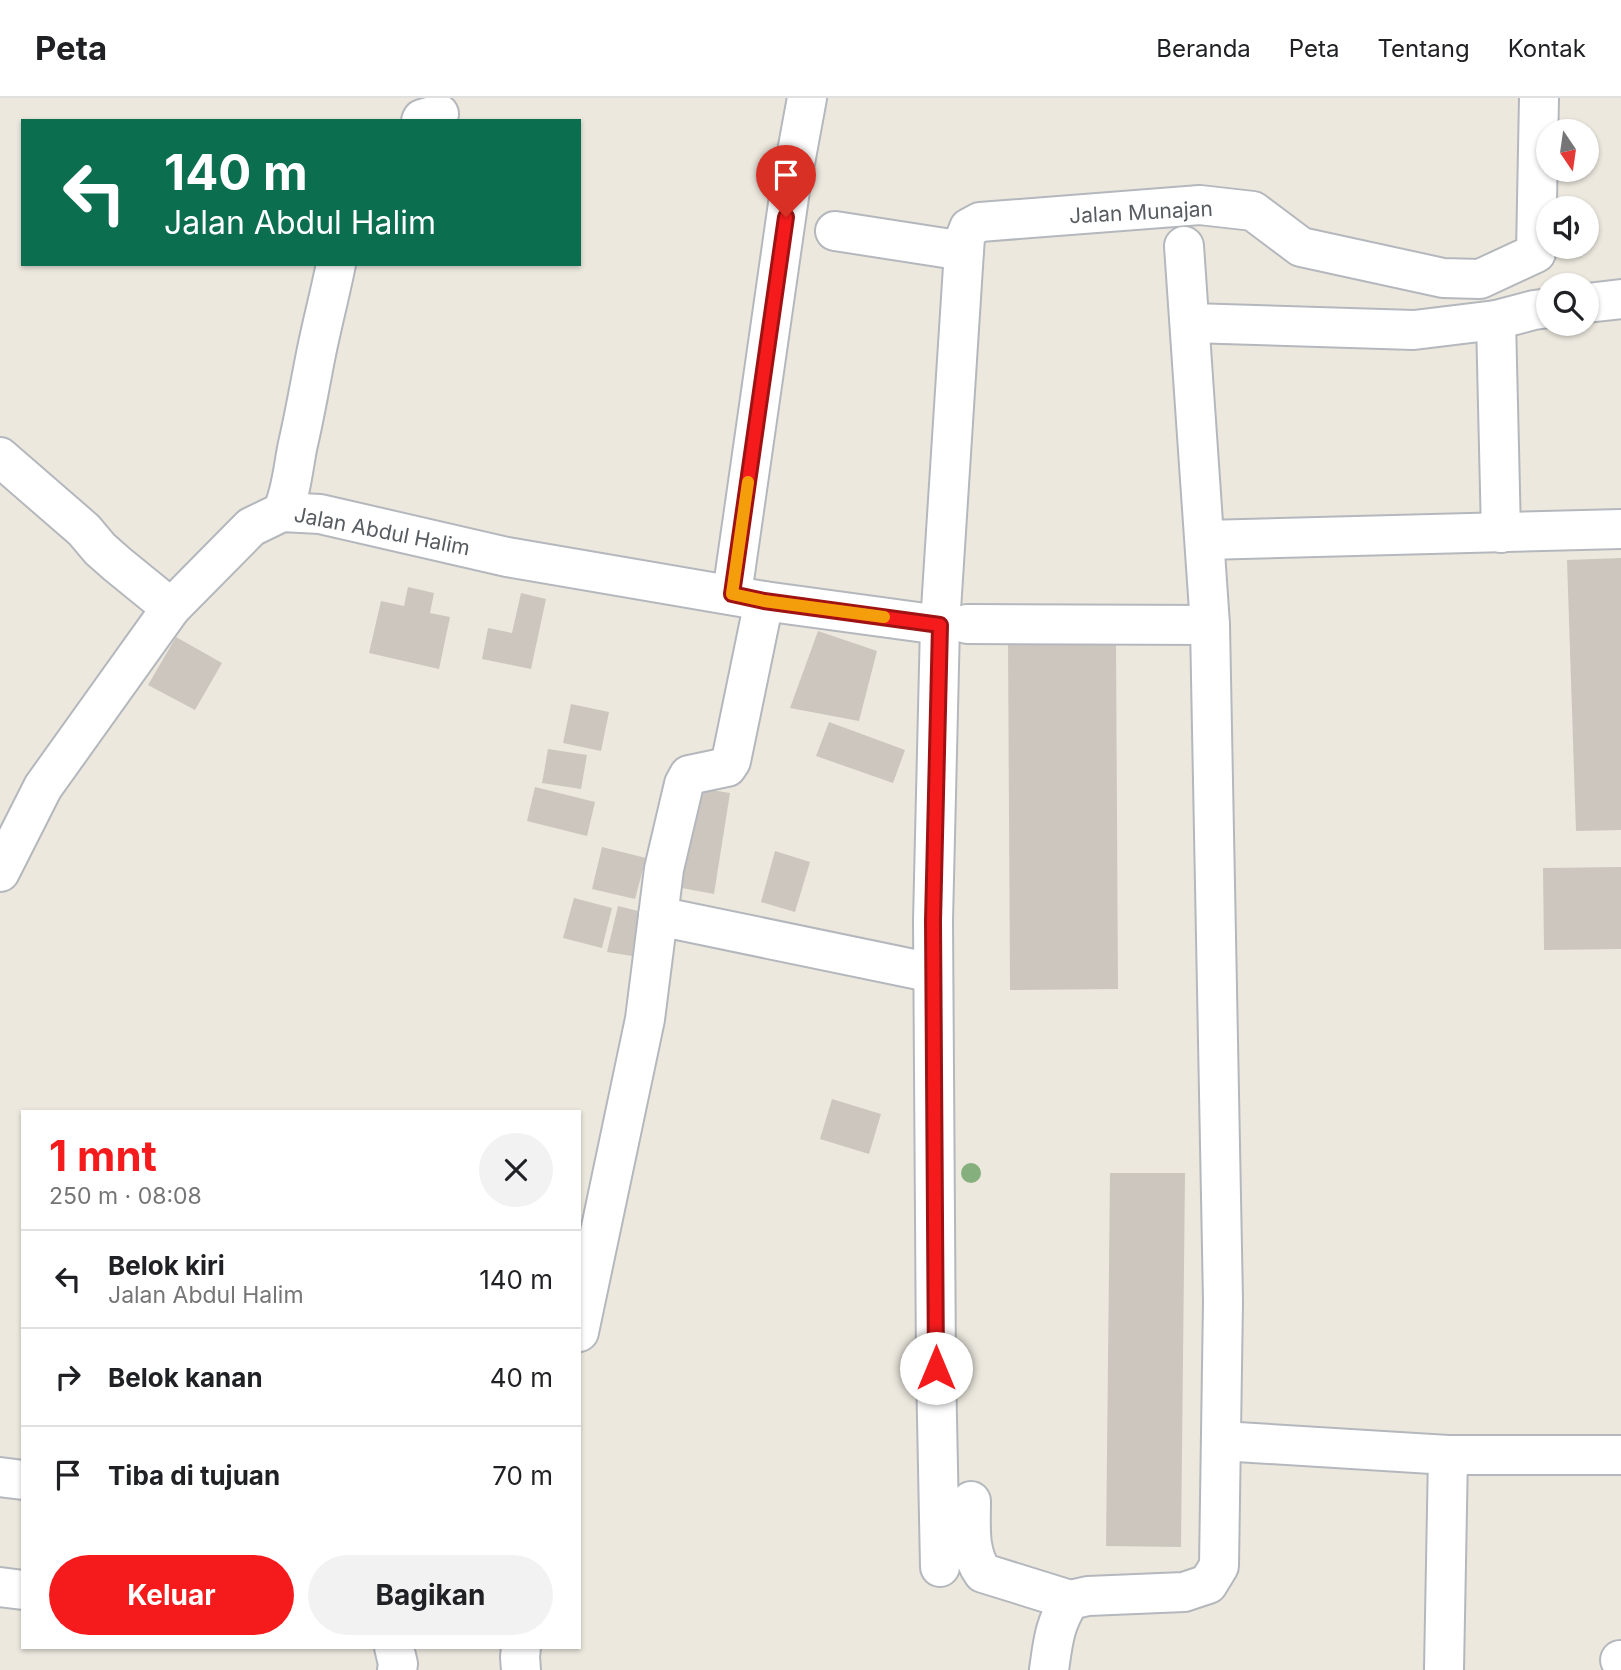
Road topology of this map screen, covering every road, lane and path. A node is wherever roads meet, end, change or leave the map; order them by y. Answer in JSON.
{"nodes":[{"id":1,"x":807,"y":98,"type":"edge"},
{"id":2,"x":1539,"y":98,"type":"edge"},
{"id":3,"x":835,"y":231,"type":"dead end"},
{"id":4,"x":1184,"y":246,"type":"dead end"},
{"id":5,"x":964,"y":251,"type":"junction"},
{"id":6,"x":336,"y":266,"type":"edge"},
{"id":7,"x":1621,"y":299,"type":"edge"},
{"id":8,"x":1599,"y":302,"type":"edge"},
{"id":9,"x":1536,"y":310,"type":"edge"},
{"id":10,"x":1496,"y":320,"type":"junction"},
{"id":11,"x":1190,"y":323,"type":"junction"},
{"id":12,"x":0,"y":457,"type":"edge"},
{"id":13,"x":282,"y":512,"type":"junction"},
{"id":14,"x":1621,"y":529,"type":"edge"},
{"id":15,"x":1501,"y":533,"type":"junction"},
{"id":16,"x":1205,"y":540,"type":"junction"},
{"id":17,"x":748,"y":597,"type":"junction"},
{"id":18,"x":171,"y":608,"type":"junction"},
{"id":19,"x":954,"y":624,"type":"junction"},
{"id":20,"x":1210,"y":625,"type":"junction"},
{"id":21,"x":12,"y":820,"type":"edge"},
{"id":22,"x":0,"y":872,"type":"edge"},
{"id":23,"x":658,"y":916,"type":"junction"},
{"id":24,"x":933,"y":972,"type":"junction"},
{"id":25,"x":581,"y":1323,"type":"edge"},
{"id":26,"x":1221,"y":1441,"type":"junction"},
{"id":27,"x":1448,"y":1455,"type":"junction"},
{"id":28,"x":1621,"y":1455,"type":"edge"},
{"id":29,"x":0,"y":1477,"type":"edge"},
{"id":30,"x":21,"y":1480,"type":"edge"},
{"id":31,"x":971,"y":1501,"type":"dead end"},
{"id":32,"x":940,"y":1567,"type":"dead end"},
{"id":33,"x":0,"y":1587,"type":"edge"},
{"id":34,"x":21,"y":1590,"type":"edge"},
{"id":35,"x":1070,"y":1600,"type":"junction"},
{"id":36,"x":394,"y":1649,"type":"edge"},
{"id":37,"x":521,"y":1649,"type":"edge"},
{"id":38,"x":397,"y":1670,"type":"edge"},
{"id":39,"x":521,"y":1670,"type":"edge"},
{"id":40,"x":1049,"y":1670,"type":"edge"},
{"id":41,"x":1444,"y":1670,"type":"edge"}],
"edges":[{"from":1,"to":17,"type":"street"},
{"from":2,"to":5,"type":"street","name":"Jalan Munajan"},
{"from":3,"to":5,"type":"street"},
{"from":4,"to":11,"type":"street"},
{"from":5,"to":19,"type":"street","name":"Jalan Munajan"},
{"from":6,"to":13,"type":"street"},
{"from":7,"to":8,"type":"street"},
{"from":9,"to":10,"type":"street"},
{"from":10,"to":11,"type":"street"},
{"from":10,"to":15,"type":"street"},
{"from":11,"to":16,"type":"street"},
{"from":12,"to":18,"type":"street"},
{"from":13,"to":17,"type":"street","name":"Jalan Abdul Halim"},
{"from":13,"to":18,"type":"street","name":"Jalan Abdul Halim"},
{"from":14,"to":15,"type":"street"},
{"from":15,"to":16,"type":"street"},
{"from":16,"to":20,"type":"street"},
{"from":17,"to":19,"type":"street","name":"Jalan Abdul Halim"},
{"from":17,"to":23,"type":"street"},
{"from":18,"to":21,"type":"street","name":"Jalan Abdul Halim"},
{"from":19,"to":20,"type":"street","name":"Jalan Abdul Halim"},
{"from":19,"to":24,"type":"street","name":"Jalan Munajan"},
{"from":20,"to":26,"type":"street"},
{"from":21,"to":22,"type":"street","name":"Jalan Abdul Halim"},
{"from":23,"to":24,"type":"street"},
{"from":23,"to":25,"type":"street"},
{"from":24,"to":32,"type":"street","name":"Jalan Munajan"},
{"from":26,"to":27,"type":"street"},
{"from":26,"to":35,"type":"street"},
{"from":27,"to":28,"type":"street"},
{"from":27,"to":41,"type":"street"},
{"from":29,"to":30,"type":"street"},
{"from":31,"to":35,"type":"street"},
{"from":33,"to":34,"type":"street"},
{"from":35,"to":40,"type":"street"},
{"from":36,"to":38,"type":"street"},
{"from":37,"to":39,"type":"street"}]}
